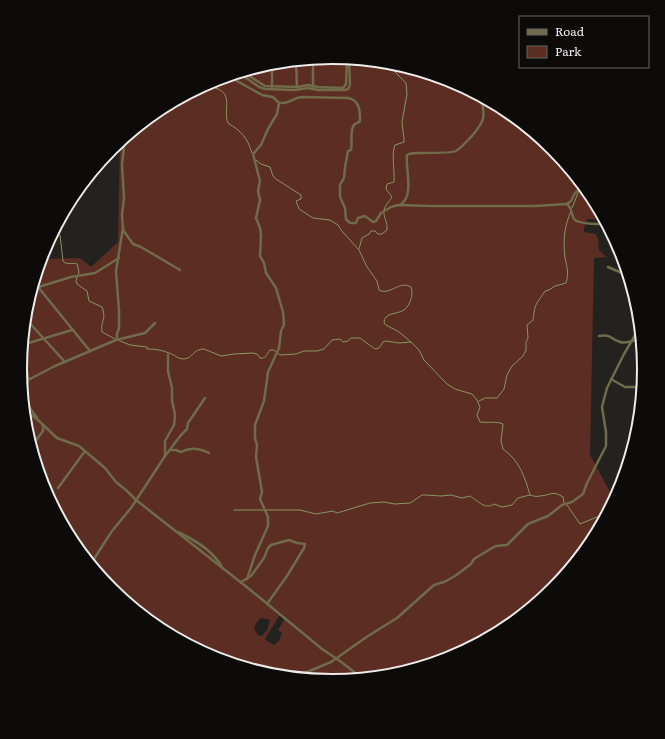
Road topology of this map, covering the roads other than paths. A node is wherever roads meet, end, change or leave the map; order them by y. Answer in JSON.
{"nodes":[{"id":1,"x":313,"y":65,"type":"edge"},
{"id":2,"x":348,"y":65,"type":"edge"},
{"id":3,"x":296,"y":67,"type":"edge"},
{"id":4,"x":272,"y":70,"type":"edge"},
{"id":5,"x":248,"y":77,"type":"edge"},
{"id":6,"x":235,"y":80,"type":"edge"},
{"id":7,"x":252,"y":81,"type":"junction"},
{"id":8,"x":272,"y":87,"type":"junction"},
{"id":9,"x":296,"y":87,"type":"junction"},
{"id":10,"x":313,"y":88,"type":"junction"},
{"id":11,"x":279,"y":103,"type":"junction"},
{"id":12,"x":483,"y":104,"type":"edge"},
{"id":13,"x":124,"y":146,"type":"edge"},
{"id":14,"x":579,"y":190,"type":"edge"},
{"id":15,"x":567,"y":204,"type":"junction"},
{"id":16,"x":400,"y":205,"type":"junction"},
{"id":17,"x":601,"y":224,"type":"edge"},
{"id":18,"x":123,"y":228,"type":"junction"},
{"id":19,"x":119,"y":258,"type":"junction"},
{"id":20,"x":608,"y":267,"type":"dead end"},
{"id":21,"x":180,"y":270,"type":"dead end"},
{"id":22,"x":623,"y":273,"type":"edge"},
{"id":23,"x":38,"y":287,"type":"joint"},
{"id":24,"x":155,"y":323,"type":"dead end"},
{"id":25,"x":31,"y":324,"type":"edge"},
{"id":26,"x":72,"y":330,"type":"junction"},
{"id":27,"x":635,"y":335,"type":"edge"},
{"id":28,"x":599,"y":336,"type":"dead end"},
{"id":29,"x":44,"y":339,"type":"junction"},
{"id":30,"x":117,"y":339,"type":"junction"},
{"id":31,"x":636,"y":340,"type":"edge"},
{"id":32,"x":632,"y":341,"type":"junction"},
{"id":33,"x":29,"y":342,"type":"edge"},
{"id":34,"x":90,"y":351,"type":"junction"},
{"id":35,"x":168,"y":355,"type":"dead end"},
{"id":36,"x":65,"y":362,"type":"junction"},
{"id":37,"x":27,"y":373,"type":"edge"},
{"id":38,"x":611,"y":379,"type":"junction"},
{"id":39,"x":28,"y":380,"type":"joint"},
{"id":40,"x":637,"y":387,"type":"edge"},
{"id":41,"x":205,"y":398,"type":"dead end"},
{"id":42,"x":30,"y":408,"type":"edge"},
{"id":43,"x":31,"y":414,"type":"edge"},
{"id":44,"x":38,"y":420,"type":"junction"},
{"id":45,"x":42,"y":424,"type":"junction"},
{"id":46,"x":35,"y":441,"type":"edge"},
{"id":47,"x":170,"y":450,"type":"junction"},
{"id":48,"x":85,"y":451,"type":"junction"},
{"id":49,"x":208,"y":453,"type":"dead end"},
{"id":50,"x":165,"y":456,"type":"junction"},
{"id":51,"x":58,"y":488,"type":"dead end"},
{"id":52,"x":136,"y":500,"type":"junction"},
{"id":53,"x":94,"y":559,"type":"edge"},
{"id":54,"x":247,"y":579,"type":"junction"},
{"id":55,"x":241,"y":582,"type":"junction"},
{"id":56,"x":267,"y":604,"type":"junction"},
{"id":57,"x":336,"y":658,"type":"junction"},
{"id":58,"x":305,"y":673,"type":"edge"},
{"id":59,"x":356,"y":674,"type":"edge"}],
"edges":[{"from":1,"to":10,"type":"street"},
{"from":2,"to":10,"type":"street"},
{"from":3,"to":9,"type":"street"},
{"from":4,"to":8,"type":"street"},
{"from":5,"to":7,"type":"street"},
{"from":6,"to":11,"type":"street"},
{"from":7,"to":8,"type":"street"},
{"from":7,"to":10,"type":"street"},
{"from":8,"to":9,"type":"street"},
{"from":9,"to":10,"type":"street"},
{"from":11,"to":16,"type":"street"},
{"from":11,"to":54,"type":"street"},
{"from":12,"to":16,"type":"street"},
{"from":13,"to":18,"type":"street"},
{"from":14,"to":15,"type":"street"},
{"from":15,"to":16,"type":"street"},
{"from":15,"to":17,"type":"street"},
{"from":18,"to":19,"type":"street"},
{"from":18,"to":21,"type":"street"},
{"from":19,"to":23,"type":"street"},
{"from":19,"to":30,"type":"street"},
{"from":20,"to":22,"type":"street"},
{"from":23,"to":26,"type":"street"},
{"from":24,"to":30,"type":"street"},
{"from":25,"to":29,"type":"street"},
{"from":26,"to":29,"type":"street"},
{"from":26,"to":34,"type":"street"},
{"from":27,"to":32,"type":"street"},
{"from":28,"to":32,"type":"street"},
{"from":29,"to":33,"type":"street"},
{"from":29,"to":36,"type":"street"},
{"from":30,"to":34,"type":"street"},
{"from":31,"to":32,"type":"street"},
{"from":32,"to":38,"type":"street"},
{"from":34,"to":36,"type":"street"},
{"from":35,"to":50,"type":"street"},
{"from":36,"to":39,"type":"street"},
{"from":37,"to":39,"type":"street"},
{"from":38,"to":40,"type":"street"},
{"from":38,"to":57,"type":"street"},
{"from":41,"to":47,"type":"street"},
{"from":42,"to":44,"type":"street"},
{"from":43,"to":44,"type":"street"},
{"from":44,"to":45,"type":"street"},
{"from":45,"to":46,"type":"street"},
{"from":45,"to":48,"type":"street"},
{"from":47,"to":49,"type":"street"},
{"from":47,"to":50,"type":"street"},
{"from":48,"to":51,"type":"street"},
{"from":48,"to":52,"type":"street"},
{"from":50,"to":52,"type":"street"},
{"from":52,"to":53,"type":"street"},
{"from":52,"to":55,"type":"street"},
{"from":54,"to":55,"type":"street"},
{"from":54,"to":56,"type":"street"},
{"from":55,"to":56,"type":"street"},
{"from":56,"to":57,"type":"street"},
{"from":57,"to":58,"type":"street"},
{"from":57,"to":59,"type":"street"}]}
